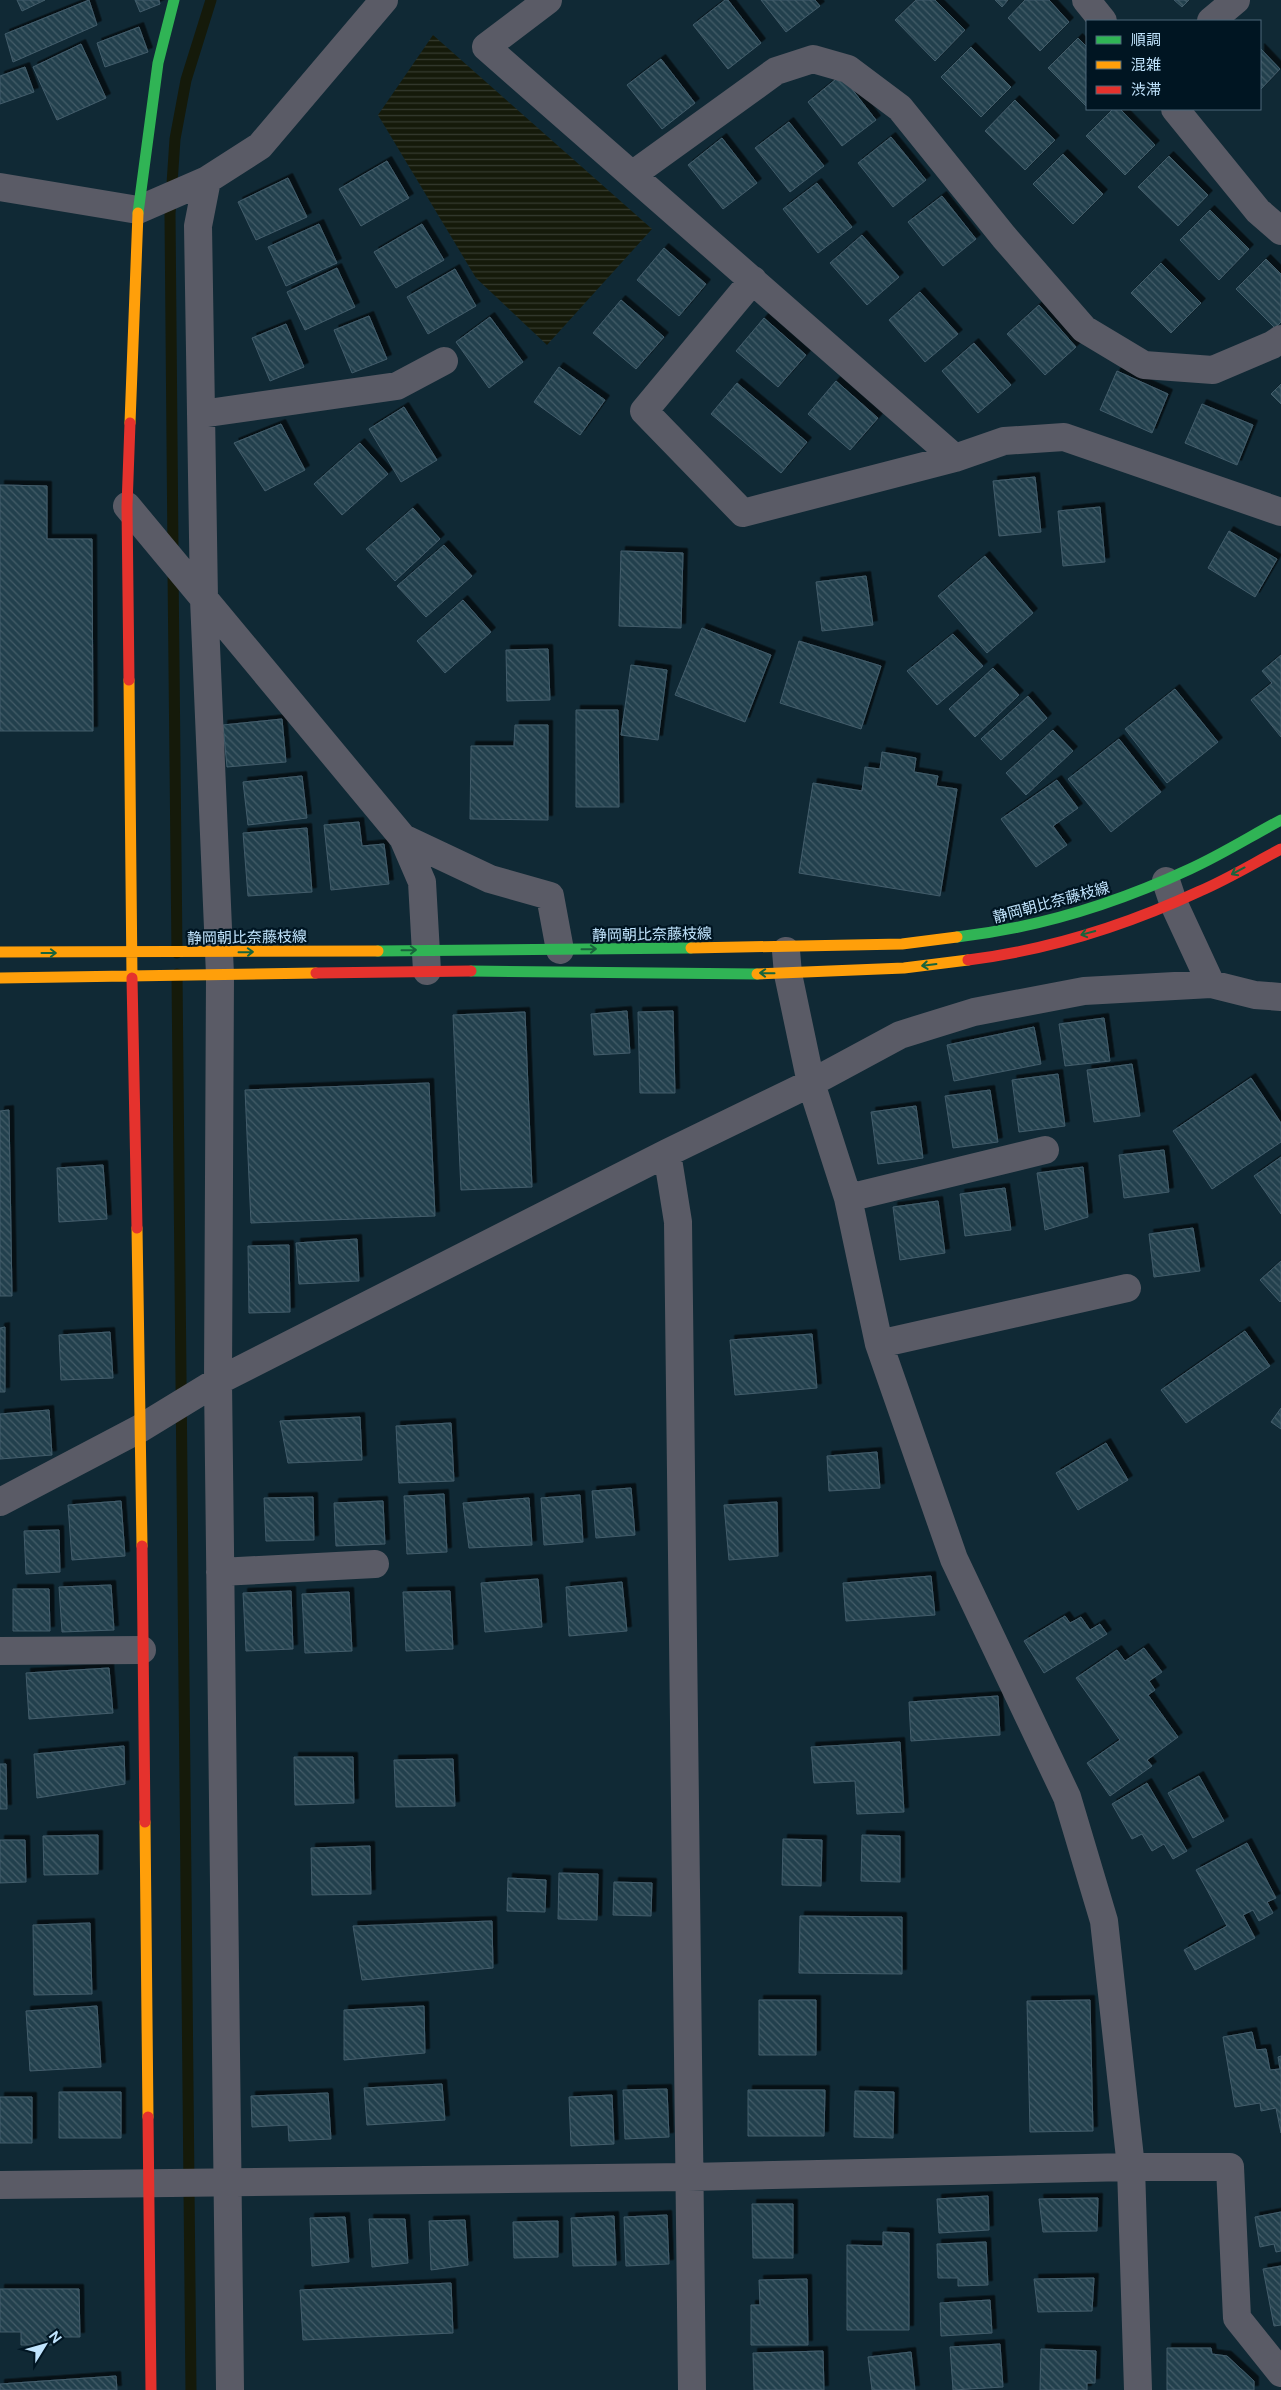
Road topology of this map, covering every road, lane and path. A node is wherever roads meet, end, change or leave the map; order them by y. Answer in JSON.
{"nodes":[{"id":1,"x":174,"y":0,"type":"edge"},
{"id":2,"x":384,"y":0,"type":"edge"},
{"id":3,"x":548,"y":0,"type":"edge"},
{"id":4,"x":1086,"y":0,"type":"edge"},
{"id":5,"x":1236,"y":0,"type":"edge"},
{"id":6,"x":1102,"y":20,"type":"edge"},
{"id":7,"x":1212,"y":20,"type":"edge"},
{"id":8,"x":1176,"y":110,"type":"edge"},
{"id":9,"x":632,"y":175,"type":"junction"},
{"id":10,"x":207,"y":180,"type":"junction"},
{"id":11,"x":0,"y":187,"type":"edge"},
{"id":12,"x":138,"y":210,"type":"junction"},
{"id":13,"x":1281,"y":231,"type":"edge"},
{"id":14,"x":753,"y":280,"type":"junction"},
{"id":15,"x":1281,"y":339,"type":"edge"},
{"id":16,"x":444,"y":360,"type":"dead end"},
{"id":17,"x":201,"y":414,"type":"junction"},
{"id":18,"x":956,"y":458,"type":"junction"},
{"id":19,"x":127,"y":506,"type":"junction"},
{"id":20,"x":1281,"y":512,"type":"edge"},
{"id":21,"x":204,"y":599,"type":"junction"},
{"id":22,"x":1281,"y":820,"type":"edge"},
{"id":23,"x":403,"y":838,"type":"junction"},
{"id":24,"x":1281,"y":849,"type":"edge"},
{"id":25,"x":1169,"y":891,"type":"junction"},
{"id":26,"x":560,"y":950,"type":"junction"},
{"id":27,"x":0,"y":952,"type":"edge"},
{"id":28,"x":132,"y":953,"type":"junction"},
{"id":29,"x":787,"y":960,"type":"junction"},
{"id":30,"x":427,"y":961,"type":"junction"},
{"id":31,"x":220,"y":964,"type":"junction"},
{"id":32,"x":132,"y":977,"type":"junction"},
{"id":33,"x":0,"y":978,"type":"edge"},
{"id":34,"x":1211,"y":984,"type":"junction"},
{"id":35,"x":1281,"y":997,"type":"edge"},
{"id":36,"x":812,"y":1083,"type":"junction"},
{"id":37,"x":1046,"y":1150,"type":"dead end"},
{"id":38,"x":667,"y":1153,"type":"junction"},
{"id":39,"x":848,"y":1198,"type":"junction"},
{"id":40,"x":1127,"y":1288,"type":"dead end"},
{"id":41,"x":879,"y":1344,"type":"junction"},
{"id":42,"x":218,"y":1381,"type":"junction"},
{"id":43,"x":142,"y":1428,"type":"junction"},
{"id":44,"x":0,"y":1502,"type":"edge"},
{"id":45,"x":375,"y":1564,"type":"dead end"},
{"id":46,"x":220,"y":1572,"type":"junction"},
{"id":47,"x":142,"y":1650,"type":"junction"},
{"id":48,"x":0,"y":1651,"type":"edge"},
{"id":49,"x":1131,"y":2167,"type":"junction"},
{"id":50,"x":689,"y":2177,"type":"junction"},
{"id":51,"x":229,"y":2183,"type":"junction"},
{"id":52,"x":149,"y":2184,"type":"junction"},
{"id":53,"x":0,"y":2185,"type":"edge"},
{"id":54,"x":1281,"y":2373,"type":"edge"},
{"id":55,"x":150,"y":2390,"type":"edge"},
{"id":56,"x":230,"y":2390,"type":"edge"},
{"id":57,"x":692,"y":2390,"type":"edge"},
{"id":58,"x":1138,"y":2390,"type":"edge"}],
"edges":[{"from":1,"to":12,"type":"main road"},
{"from":2,"to":10,"type":"street"},
{"from":3,"to":9,"type":"street"},
{"from":4,"to":6,"type":"street"},
{"from":5,"to":7,"type":"street"},
{"from":8,"to":13,"type":"street"},
{"from":9,"to":14,"type":"street"},
{"from":9,"to":15,"type":"street"},
{"from":10,"to":12,"type":"street"},
{"from":10,"to":17,"type":"street"},
{"from":11,"to":12,"type":"street"},
{"from":12,"to":19,"type":"main road"},
{"from":14,"to":18,"type":"street"},
{"from":14,"to":18,"type":"street"},
{"from":16,"to":17,"type":"street"},
{"from":17,"to":21,"type":"street"},
{"from":18,"to":20,"type":"street"},
{"from":19,"to":21,"type":"street"},
{"from":19,"to":28,"type":"main road"},
{"from":21,"to":23,"type":"street"},
{"from":21,"to":31,"type":"street"},
{"from":22,"to":25,"type":"main road","name":"静岡朝比奈藤枝線"},
{"from":23,"to":26,"type":"street"},
{"from":23,"to":30,"type":"street"},
{"from":24,"to":25,"type":"main road","name":"静岡朝比奈藤枝線","one_way":true},
{"from":25,"to":29,"type":"main road","name":"静岡朝比奈藤枝線"},
{"from":25,"to":29,"type":"main road","name":"静岡朝比奈藤枝線","one_way":true},
{"from":25,"to":34,"type":"street"},
{"from":26,"to":29,"type":"main road","name":"静岡朝比奈藤枝線","one_way":true},
{"from":26,"to":30,"type":"main road","name":"静岡朝比奈藤枝線"},
{"from":27,"to":28,"type":"main road","name":"静岡朝比奈藤枝線","one_way":true},
{"from":28,"to":31,"type":"main road","name":"静岡朝比奈藤枝線"},
{"from":28,"to":32,"type":"main road"},
{"from":29,"to":30,"type":"main road","name":"静岡朝比奈藤枝線","one_way":true},
{"from":29,"to":36,"type":"street"},
{"from":31,"to":30,"type":"main road","name":"静岡朝比奈藤枝線","one_way":true},
{"from":30,"to":31,"type":"main road","name":"静岡朝比奈藤枝線"},
{"from":31,"to":32,"type":"main road","name":"静岡朝比奈藤枝線"},
{"from":31,"to":42,"type":"street"},
{"from":32,"to":33,"type":"main road","name":"静岡朝比奈藤枝線"},
{"from":32,"to":43,"type":"main road"},
{"from":34,"to":35,"type":"street"},
{"from":34,"to":36,"type":"street"},
{"from":36,"to":38,"type":"street"},
{"from":36,"to":39,"type":"street"},
{"from":37,"to":39,"type":"street"},
{"from":38,"to":42,"type":"street"},
{"from":38,"to":50,"type":"street"},
{"from":39,"to":41,"type":"street"},
{"from":40,"to":41,"type":"street"},
{"from":41,"to":49,"type":"street"},
{"from":42,"to":43,"type":"street"},
{"from":42,"to":46,"type":"street"},
{"from":43,"to":44,"type":"street"},
{"from":43,"to":47,"type":"main road"},
{"from":45,"to":46,"type":"street"},
{"from":46,"to":51,"type":"street"},
{"from":47,"to":48,"type":"street"},
{"from":47,"to":52,"type":"main road"},
{"from":49,"to":50,"type":"street"},
{"from":49,"to":54,"type":"street"},
{"from":49,"to":58,"type":"street"},
{"from":50,"to":51,"type":"street"},
{"from":50,"to":57,"type":"street"},
{"from":51,"to":52,"type":"street"},
{"from":51,"to":56,"type":"street"},
{"from":52,"to":53,"type":"street"},
{"from":52,"to":55,"type":"main road"}]}
